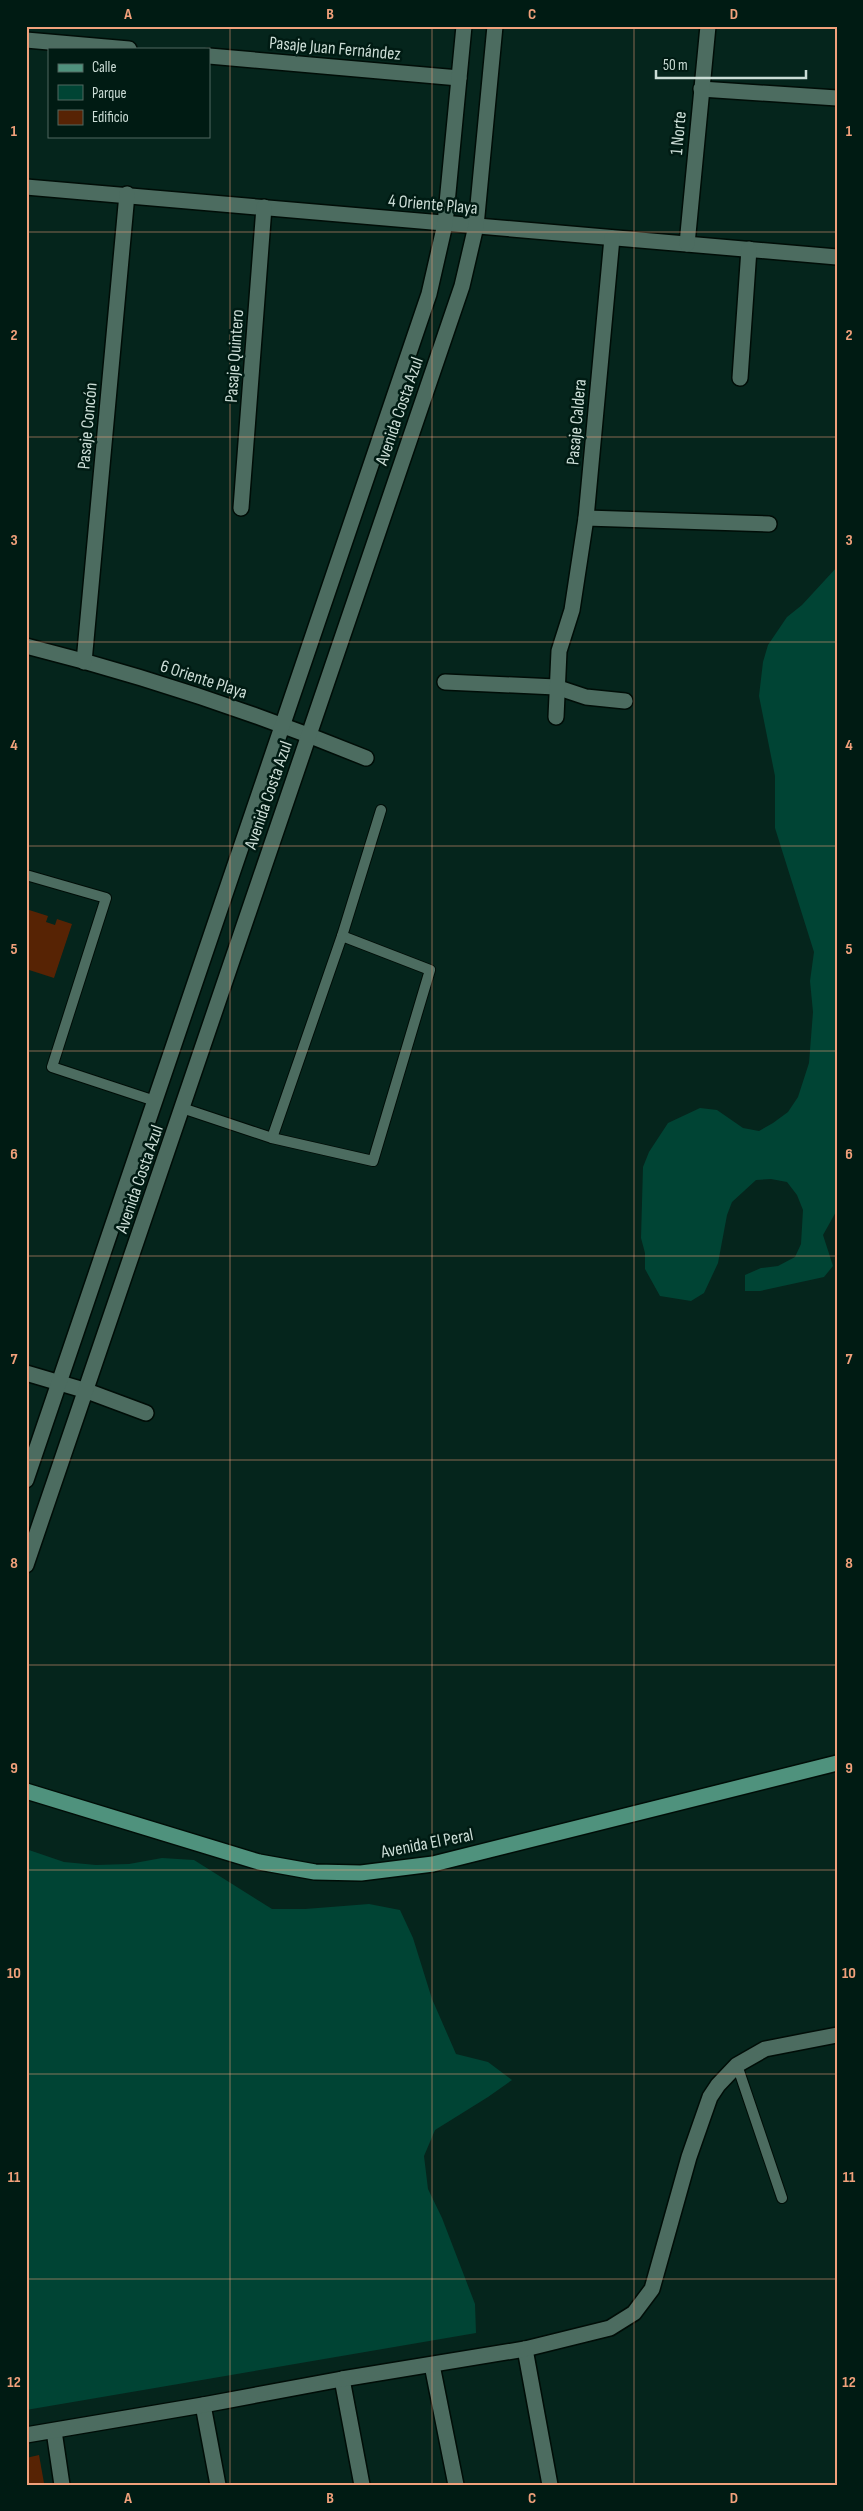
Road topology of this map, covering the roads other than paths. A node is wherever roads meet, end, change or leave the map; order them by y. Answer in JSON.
{"nodes":[{"id":1,"x":464,"y":26,"type":"edge"},
{"id":2,"x":496,"y":26,"type":"edge"},
{"id":3,"x":708,"y":26,"type":"edge"},
{"id":4,"x":26,"y":40,"type":"edge"},
{"id":5,"x":118,"y":48,"type":"edge"},
{"id":6,"x":210,"y":56,"type":"edge"},
{"id":7,"x":459,"y":78,"type":"junction"},
{"id":8,"x":701,"y":89,"type":"junction"},
{"id":9,"x":837,"y":98,"type":"edge"},
{"id":10,"x":26,"y":187,"type":"edge"},
{"id":11,"x":127,"y":194,"type":"junction"},
{"id":12,"x":264,"y":207,"type":"junction"},
{"id":13,"x":445,"y":224,"type":"junction"},
{"id":14,"x":476,"y":226,"type":"junction"},
{"id":15,"x":612,"y":238,"type":"junction"},
{"id":16,"x":687,"y":244,"type":"junction"},
{"id":17,"x":749,"y":249,"type":"junction"},
{"id":18,"x":837,"y":257,"type":"edge"},
{"id":19,"x":740,"y":378,"type":"dead end"},
{"id":20,"x":241,"y":508,"type":"dead end"},
{"id":21,"x":586,"y":518,"type":"junction"},
{"id":22,"x":769,"y":524,"type":"dead end"},
{"id":23,"x":26,"y":646,"type":"edge"},
{"id":24,"x":84,"y":662,"type":"junction"},
{"id":25,"x":445,"y":682,"type":"dead end"},
{"id":26,"x":556,"y":687,"type":"junction"},
{"id":27,"x":625,"y":702,"type":"dead end"},
{"id":28,"x":556,"y":717,"type":"dead end"},
{"id":29,"x":284,"y":726,"type":"junction"},
{"id":30,"x":308,"y":734,"type":"junction"},
{"id":31,"x":366,"y":758,"type":"dead end"},
{"id":32,"x":381,"y":810,"type":"dead end"},
{"id":33,"x":26,"y":875,"type":"edge"},
{"id":34,"x":342,"y":936,"type":"junction"},
{"id":35,"x":155,"y":1101,"type":"junction"},
{"id":36,"x":182,"y":1108,"type":"junction"},
{"id":37,"x":272,"y":1138,"type":"junction"},
{"id":38,"x":26,"y":1374,"type":"edge"},
{"id":39,"x":59,"y":1383,"type":"junction"},
{"id":40,"x":87,"y":1391,"type":"junction"},
{"id":41,"x":146,"y":1413,"type":"dead end"},
{"id":42,"x":26,"y":1480,"type":"edge"},
{"id":43,"x":26,"y":1565,"type":"edge"},
{"id":44,"x":837,"y":1763,"type":"edge"},
{"id":45,"x":26,"y":1791,"type":"edge"},
{"id":46,"x":837,"y":2035,"type":"edge"},
{"id":47,"x":737,"y":2065,"type":"junction"},
{"id":48,"x":782,"y":2198,"type":"dead end"},
{"id":49,"x":525,"y":2349,"type":"junction"},
{"id":50,"x":432,"y":2364,"type":"junction"},
{"id":51,"x":342,"y":2379,"type":"junction"},
{"id":52,"x":203,"y":2405,"type":"junction"},
{"id":53,"x":54,"y":2430,"type":"junction"},
{"id":54,"x":26,"y":2435,"type":"edge"},
{"id":55,"x":62,"y":2485,"type":"edge"},
{"id":56,"x":218,"y":2485,"type":"edge"},
{"id":57,"x":362,"y":2485,"type":"edge"},
{"id":58,"x":456,"y":2485,"type":"edge"},
{"id":59,"x":550,"y":2485,"type":"edge"}],
"edges":[{"from":1,"to":7,"type":"street","name":"Avenida Costa Azul"},
{"from":2,"to":14,"type":"street","name":"Avenida Costa Azul"},
{"from":3,"to":8,"type":"street","name":"1 Norte"},
{"from":4,"to":5,"type":"street"},
{"from":6,"to":7,"type":"street","name":"Pasaje Juan Fernández"},
{"from":7,"to":13,"type":"street","name":"Avenida Costa Azul"},
{"from":8,"to":9,"type":"street"},
{"from":8,"to":16,"type":"street","name":"1 Norte"},
{"from":10,"to":11,"type":"street","name":"4 Oriente Playa"},
{"from":11,"to":12,"type":"street","name":"4 Oriente Playa"},
{"from":11,"to":24,"type":"street","name":"Pasaje Concón"},
{"from":12,"to":13,"type":"street","name":"4 Oriente Playa"},
{"from":12,"to":20,"type":"street","name":"Pasaje Quintero"},
{"from":13,"to":14,"type":"street","name":"4 Oriente Playa"},
{"from":13,"to":29,"type":"street","name":"Avenida Costa Azul"},
{"from":14,"to":15,"type":"street","name":"4 Oriente Playa"},
{"from":14,"to":30,"type":"street","name":"Avenida Costa Azul"},
{"from":15,"to":16,"type":"street","name":"4 Oriente Playa"},
{"from":15,"to":21,"type":"street","name":"Pasaje Caldera"},
{"from":16,"to":17,"type":"street","name":"4 Oriente Playa"},
{"from":17,"to":18,"type":"street","name":"4 Oriente Playa"},
{"from":17,"to":19,"type":"street"},
{"from":21,"to":22,"type":"street"},
{"from":21,"to":26,"type":"street","name":"Pasaje Caldera"},
{"from":23,"to":24,"type":"street","name":"6 Oriente Playa"},
{"from":24,"to":29,"type":"street","name":"6 Oriente Playa"},
{"from":25,"to":26,"type":"street"},
{"from":26,"to":27,"type":"street"},
{"from":26,"to":28,"type":"street","name":"Pasaje Caldera"},
{"from":29,"to":30,"type":"street","name":"6 Oriente Playa"},
{"from":29,"to":35,"type":"street","name":"Avenida Costa Azul"},
{"from":30,"to":31,"type":"street","name":"6 Oriente Playa"},
{"from":30,"to":36,"type":"street","name":"Avenida Costa Azul"},
{"from":32,"to":34,"type":"lane"},
{"from":33,"to":35,"type":"lane"},
{"from":34,"to":37,"type":"lane"},
{"from":34,"to":37,"type":"lane"},
{"from":35,"to":39,"type":"street","name":"Avenida Costa Azul"},
{"from":36,"to":37,"type":"lane"},
{"from":36,"to":40,"type":"street","name":"Avenida Costa Azul"},
{"from":38,"to":39,"type":"street"},
{"from":39,"to":40,"type":"street"},
{"from":39,"to":42,"type":"street","name":"Avenida Costa Azul"},
{"from":40,"to":41,"type":"street"},
{"from":40,"to":43,"type":"street","name":"Avenida Costa Azul"},
{"from":44,"to":45,"type":"main road","name":"Avenida El Peral"},
{"from":46,"to":47,"type":"street"},
{"from":47,"to":48,"type":"lane"},
{"from":47,"to":49,"type":"street"},
{"from":49,"to":50,"type":"street"},
{"from":49,"to":59,"type":"street"},
{"from":50,"to":51,"type":"street"},
{"from":50,"to":58,"type":"street"},
{"from":51,"to":52,"type":"street"},
{"from":51,"to":57,"type":"street"},
{"from":52,"to":53,"type":"street"},
{"from":52,"to":56,"type":"street"},
{"from":53,"to":54,"type":"street"},
{"from":53,"to":55,"type":"street"}]}
